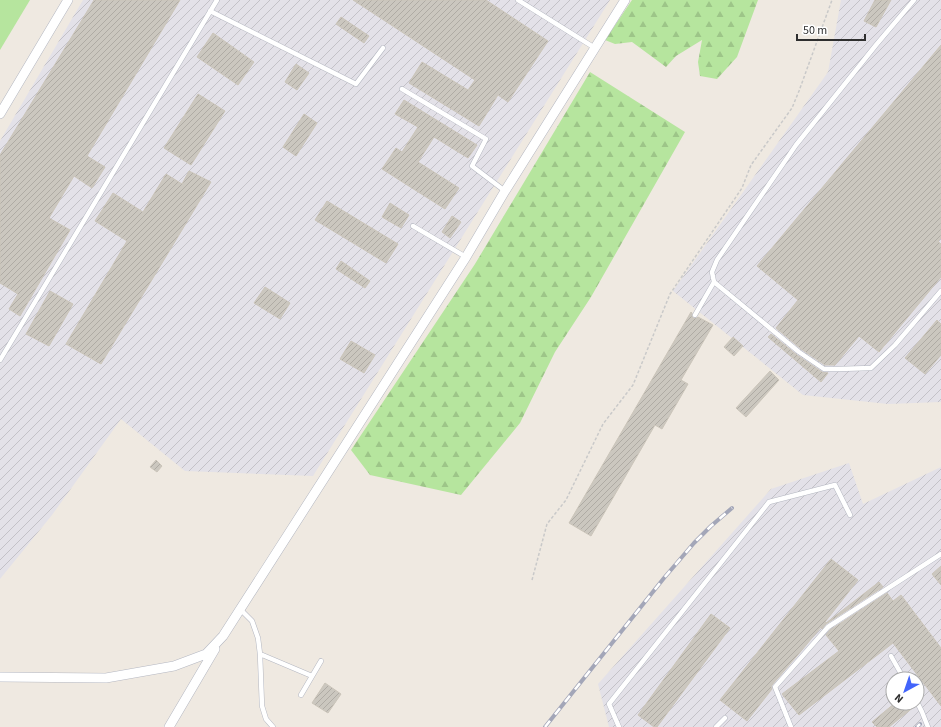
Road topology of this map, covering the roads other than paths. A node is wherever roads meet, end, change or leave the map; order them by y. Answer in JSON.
{"nodes":[{"id":1,"x":68,"y":0,"type":"edge"},
{"id":2,"x":217,"y":0,"type":"edge"},
{"id":3,"x":519,"y":0,"type":"edge"},
{"id":4,"x":625,"y":0,"type":"edge"},
{"id":5,"x":914,"y":0,"type":"edge"},
{"id":6,"x":210,"y":11,"type":"junction"},
{"id":7,"x":383,"y":48,"type":"dead end"},
{"id":8,"x":596,"y":48,"type":"junction"},
{"id":9,"x":402,"y":89,"type":"dead end"},
{"id":10,"x":0,"y":114,"type":"edge"},
{"id":11,"x":506,"y":191,"type":"junction"},
{"id":12,"x":413,"y":226,"type":"dead end"},
{"id":13,"x":466,"y":257,"type":"junction"},
{"id":14,"x":714,"y":282,"type":"junction"},
{"id":15,"x":941,"y":292,"type":"edge"},
{"id":16,"x":695,"y":315,"type":"dead end"},
{"id":17,"x":0,"y":360,"type":"edge"},
{"id":18,"x":850,"y":515,"type":"dead end"},
{"id":19,"x":941,"y":554,"type":"edge"},
{"id":20,"x":240,"y":609,"type":"junction"},
{"id":21,"x":223,"y":636,"type":"junction"},
{"id":22,"x":260,"y":654,"type":"junction"},
{"id":23,"x":892,"y":656,"type":"dead end"},
{"id":24,"x":321,"y":662,"type":"dead end"},
{"id":25,"x":900,"y":671,"type":"edge"},
{"id":26,"x":312,"y":676,"type":"junction"},
{"id":27,"x":0,"y":677,"type":"edge"},
{"id":28,"x":301,"y":695,"type":"dead end"},
{"id":29,"x":922,"y":711,"type":"edge"},
{"id":30,"x":725,"y":718,"type":"dead end"},
{"id":31,"x":169,"y":727,"type":"edge"},
{"id":32,"x":273,"y":727,"type":"edge"},
{"id":33,"x":619,"y":727,"type":"edge"},
{"id":34,"x":716,"y":727,"type":"edge"},
{"id":35,"x":791,"y":727,"type":"edge"},
{"id":36,"x":928,"y":727,"type":"edge"}],
"edges":[{"from":1,"to":10,"type":"street"},
{"from":2,"to":6,"type":"lane"},
{"from":3,"to":8,"type":"lane"},
{"from":4,"to":8,"type":"street"},
{"from":5,"to":14,"type":"lane"},
{"from":6,"to":7,"type":"lane"},
{"from":6,"to":17,"type":"lane"},
{"from":8,"to":11,"type":"street"},
{"from":9,"to":11,"type":"lane"},
{"from":11,"to":13,"type":"street"},
{"from":12,"to":13,"type":"lane"},
{"from":13,"to":20,"type":"street"},
{"from":14,"to":15,"type":"lane"},
{"from":14,"to":16,"type":"lane"},
{"from":18,"to":33,"type":"lane"},
{"from":19,"to":35,"type":"lane"},
{"from":20,"to":21,"type":"street"},
{"from":20,"to":22,"type":"lane"},
{"from":21,"to":27,"type":"street"},
{"from":21,"to":31,"type":"street"},
{"from":22,"to":26,"type":"lane"},
{"from":22,"to":32,"type":"lane"},
{"from":23,"to":25,"type":"lane"},
{"from":24,"to":26,"type":"lane"},
{"from":26,"to":28,"type":"lane"},
{"from":29,"to":36,"type":"lane"},
{"from":30,"to":34,"type":"lane"}]}
